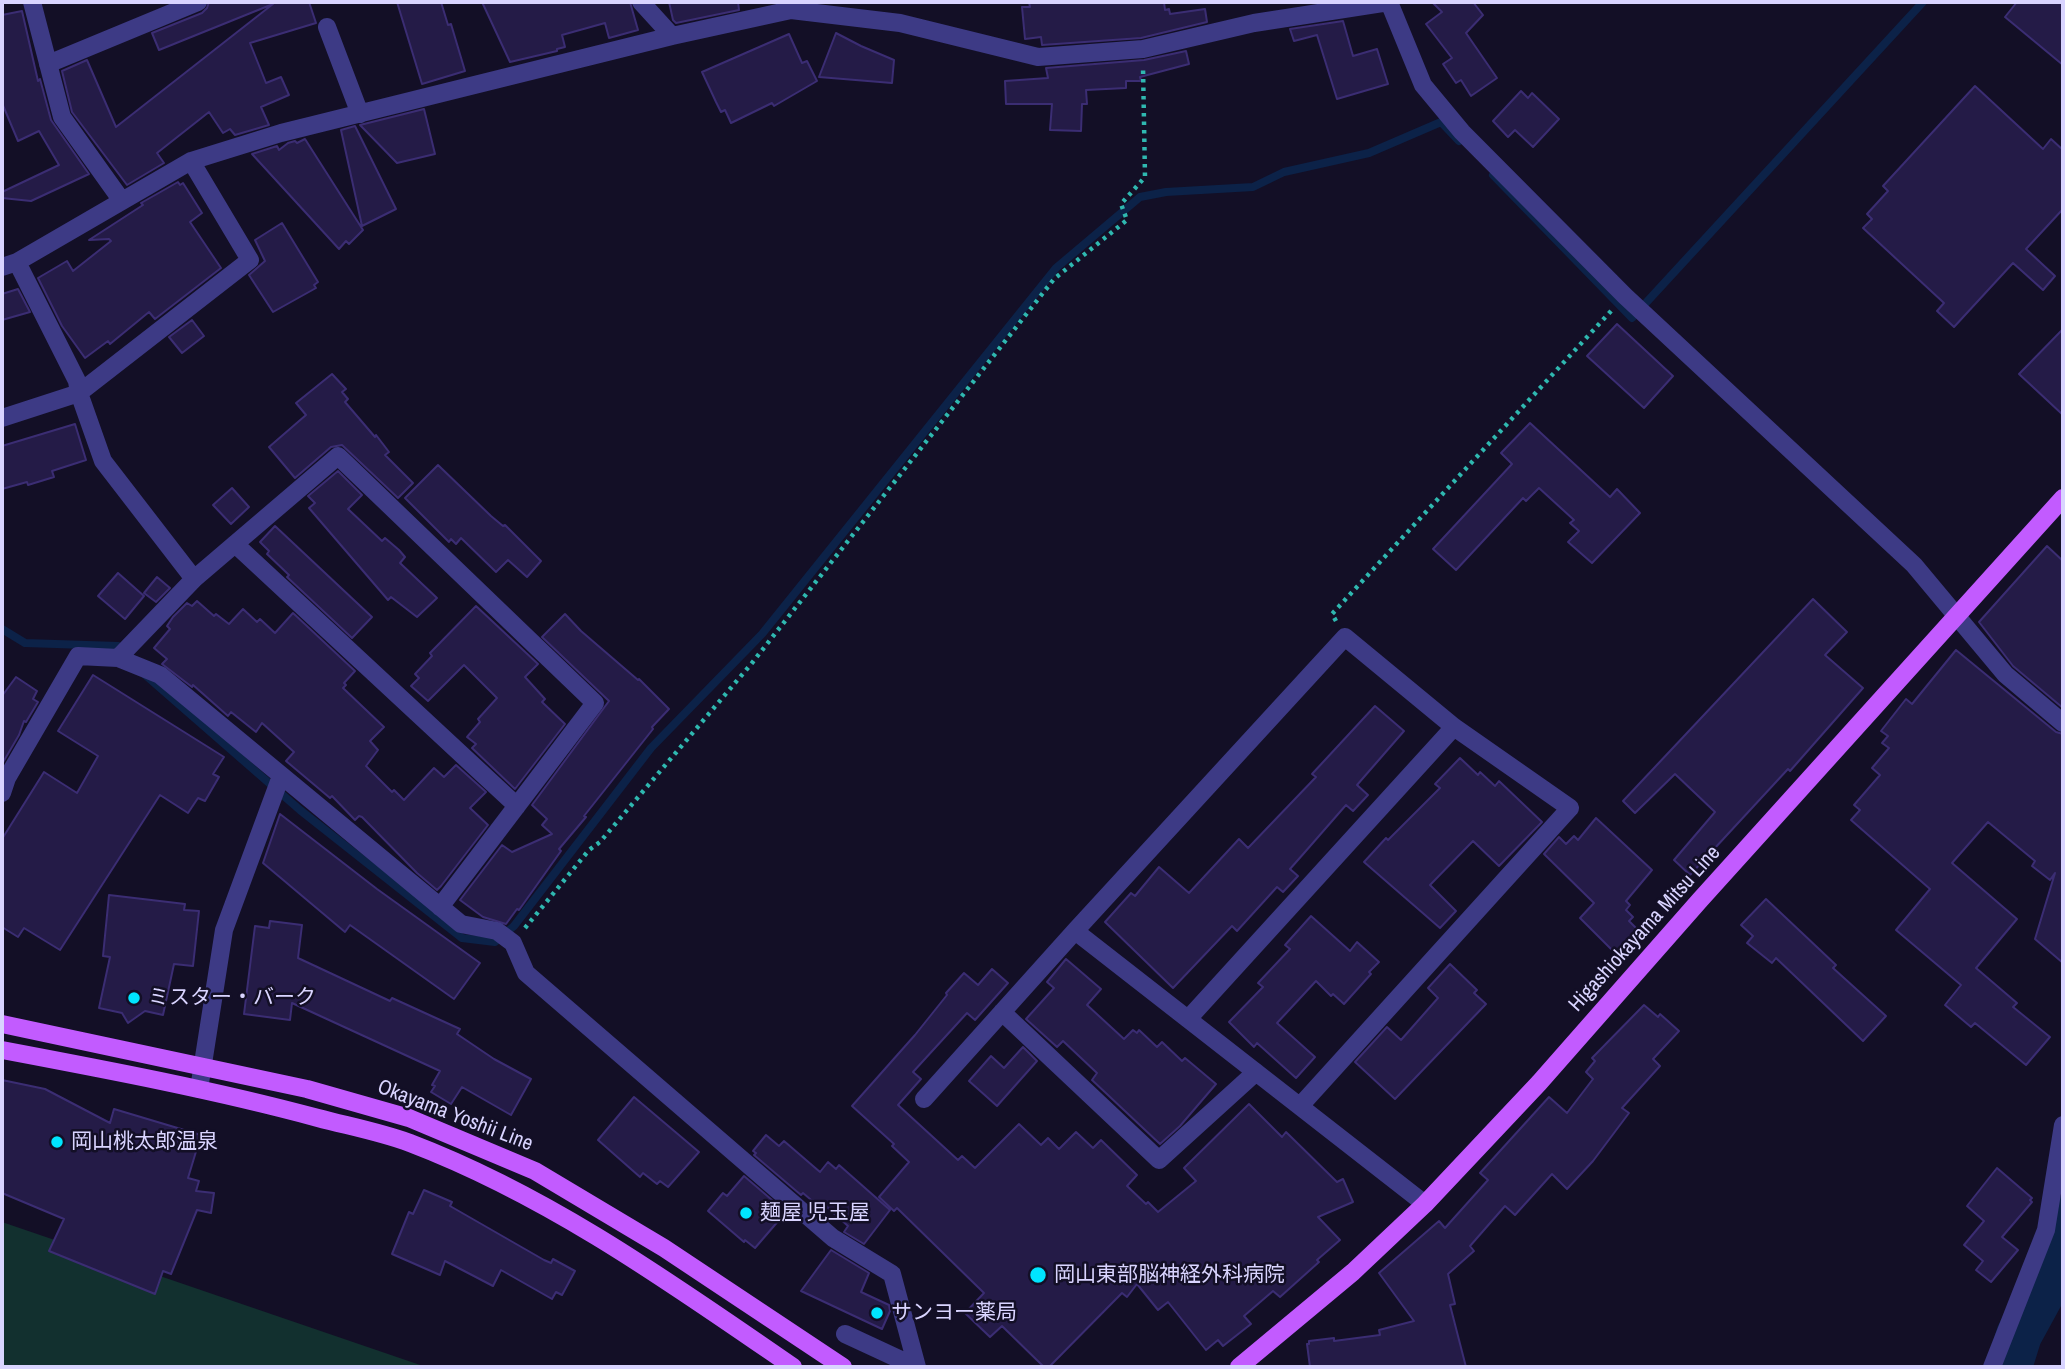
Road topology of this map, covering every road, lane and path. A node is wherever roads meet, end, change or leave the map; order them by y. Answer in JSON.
{"nodes":[{"id":1,"x":32,"y":2,"type":"edge"},
{"id":2,"x":198,"y":2,"type":"edge"},
{"id":3,"x":641,"y":2,"type":"edge"},
{"id":4,"x":1389,"y":2,"type":"edge"},
{"id":5,"x":327,"y":27,"type":"dead end"},
{"id":6,"x":671,"y":36,"type":"junction"},
{"id":7,"x":1143,"y":49,"type":"junction"},
{"id":8,"x":48,"y":64,"type":"junction"},
{"id":9,"x":360,"y":114,"type":"junction"},
{"id":10,"x":191,"y":161,"type":"junction"},
{"id":11,"x":122,"y":201,"type":"junction"},
{"id":12,"x":9,"y":264,"type":"edge"},
{"id":13,"x":1625,"y":296,"type":"junction"},
{"id":14,"x":79,"y":393,"type":"junction"},
{"id":15,"x":2,"y":418,"type":"edge"},
{"id":16,"x":2063,"y":498,"type":"edge"},
{"id":17,"x":235,"y":544,"type":"junction"},
{"id":18,"x":194,"y":579,"type":"junction"},
{"id":19,"x":1957,"y":616,"type":"junction"},
{"id":20,"x":1345,"y":637,"type":"junction"},
{"id":21,"x":118,"y":658,"type":"junction"},
{"id":22,"x":2063,"y":723,"type":"edge"},
{"id":23,"x":1454,"y":727,"type":"junction"},
{"id":24,"x":281,"y":776,"type":"junction"},
{"id":25,"x":2,"y":793,"type":"edge"},
{"id":26,"x":517,"y":806,"type":"junction"},
{"id":27,"x":440,"y":907,"type":"junction"},
{"id":28,"x":1075,"y":931,"type":"junction"},
{"id":29,"x":513,"y":943,"type":"junction"},
{"id":30,"x":1002,"y":1012,"type":"junction"},
{"id":31,"x":1188,"y":1019,"type":"junction"},
{"id":32,"x":2,"y":1024,"type":"edge"},
{"id":33,"x":2,"y":1050,"type":"edge"},
{"id":34,"x":201,"y":1066,"type":"junction"},
{"id":35,"x":1256,"y":1072,"type":"junction"},
{"id":36,"x":199,"y":1089,"type":"junction"},
{"id":37,"x":924,"y":1099,"type":"dead end"},
{"id":38,"x":1300,"y":1106,"type":"junction"},
{"id":39,"x":2063,"y":1125,"type":"edge"},
{"id":40,"x":1425,"y":1204,"type":"junction"},
{"id":41,"x":2055,"y":1233,"type":"edge"},
{"id":42,"x":845,"y":1334,"type":"dead end"},
{"id":43,"x":793,"y":1367,"type":"edge"},
{"id":44,"x":843,"y":1367,"type":"edge"},
{"id":45,"x":917,"y":1367,"type":"edge"},
{"id":46,"x":1239,"y":1367,"type":"edge"},
{"id":47,"x":1992,"y":1367,"type":"edge"}],
"edges":[{"from":1,"to":8,"type":"street"},
{"from":2,"to":8,"type":"street"},
{"from":3,"to":6,"type":"street"},
{"from":4,"to":7,"type":"street"},
{"from":4,"to":13,"type":"street"},
{"from":5,"to":9,"type":"street"},
{"from":6,"to":7,"type":"street"},
{"from":6,"to":9,"type":"street"},
{"from":7,"to":29,"type":"path"},
{"from":8,"to":11,"type":"street"},
{"from":9,"to":10,"type":"street"},
{"from":10,"to":11,"type":"street"},
{"from":10,"to":14,"type":"street"},
{"from":11,"to":12,"type":"street"},
{"from":12,"to":14,"type":"street"},
{"from":13,"to":19,"type":"street"},
{"from":13,"to":20,"type":"path"},
{"from":14,"to":15,"type":"street"},
{"from":14,"to":18,"type":"street"},
{"from":16,"to":19,"type":"main road","name":"Higashiokayama Mitsu Line"},
{"from":17,"to":18,"type":"street"},
{"from":17,"to":26,"type":"street"},
{"from":17,"to":26,"type":"street"},
{"from":18,"to":21,"type":"street"},
{"from":19,"to":22,"type":"street"},
{"from":19,"to":40,"type":"main road","name":"Higashiokayama Mitsu Line"},
{"from":20,"to":23,"type":"street"},
{"from":20,"to":28,"type":"street"},
{"from":21,"to":24,"type":"street"},
{"from":21,"to":25,"type":"street"},
{"from":23,"to":31,"type":"street"},
{"from":23,"to":38,"type":"street"},
{"from":24,"to":27,"type":"street"},
{"from":24,"to":34,"type":"street"},
{"from":26,"to":27,"type":"street"},
{"from":27,"to":29,"type":"street"},
{"from":28,"to":30,"type":"street"},
{"from":28,"to":31,"type":"street"},
{"from":29,"to":45,"type":"street"},
{"from":30,"to":35,"type":"street"},
{"from":30,"to":37,"type":"street"},
{"from":31,"to":35,"type":"street"},
{"from":32,"to":34,"type":"main road","name":"Okayama Yoshii Line"},
{"from":33,"to":36,"type":"main road","name":"Okayama Yoshii Line"},
{"from":34,"to":36,"type":"street"},
{"from":34,"to":44,"type":"main road","name":"Okayama Yoshii Line"},
{"from":35,"to":38,"type":"street"},
{"from":36,"to":43,"type":"main road","name":"Okayama Yoshii Line"},
{"from":38,"to":40,"type":"street"},
{"from":39,"to":41,"type":"street"},
{"from":40,"to":46,"type":"main road","name":"Higashiokayama Mitsu Line"},
{"from":41,"to":47,"type":"street"},
{"from":42,"to":45,"type":"street"}]}
